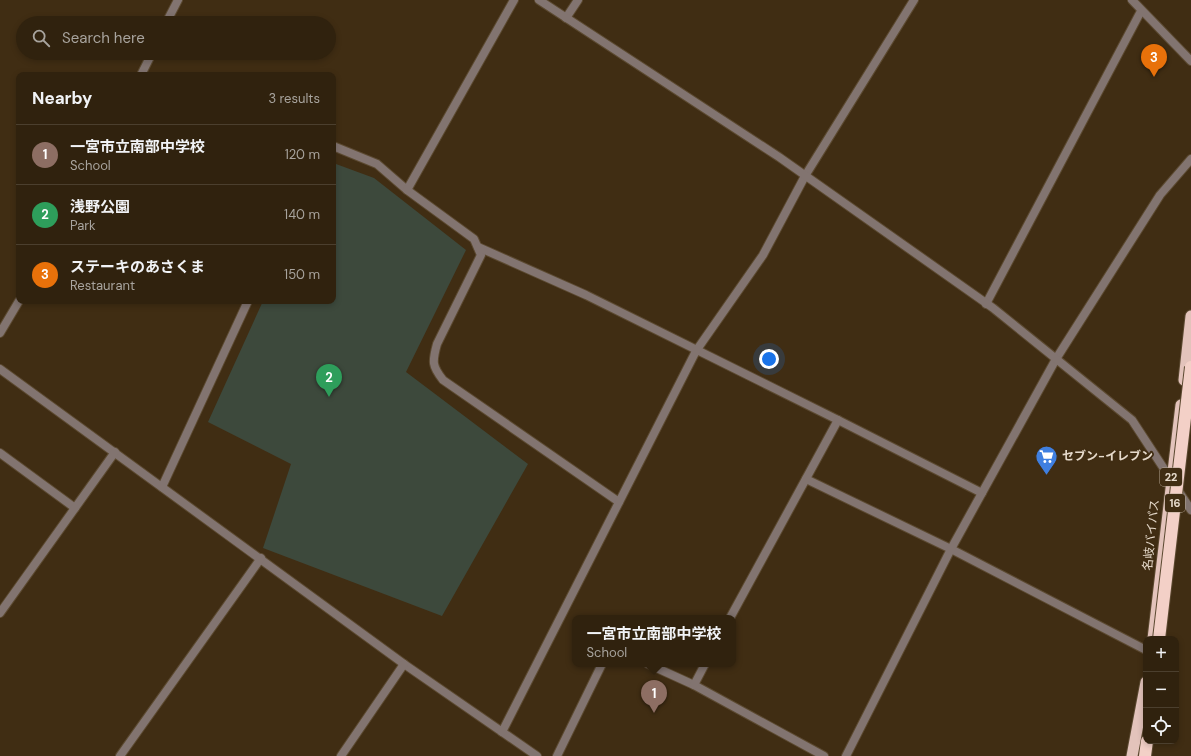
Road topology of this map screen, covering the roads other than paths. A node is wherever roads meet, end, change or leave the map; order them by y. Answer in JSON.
{"nodes":[{"id":1,"x":178,"y":0,"type":"edge"},
{"id":2,"x":514,"y":0,"type":"edge"},
{"id":3,"x":539,"y":0,"type":"edge"},
{"id":4,"x":578,"y":0,"type":"edge"},
{"id":5,"x":914,"y":0,"type":"edge"},
{"id":6,"x":1132,"y":0,"type":"edge"},
{"id":7,"x":1141,"y":11,"type":"junction"},
{"id":8,"x":170,"y":16,"type":"edge"},
{"id":9,"x":566,"y":18,"type":"junction"},
{"id":10,"x":148,"y":60,"type":"edge"},
{"id":11,"x":1191,"y":61,"type":"edge"},
{"id":12,"x":142,"y":72,"type":"edge"},
{"id":13,"x":336,"y":147,"type":"edge"},
{"id":14,"x":1191,"y":159,"type":"edge"},
{"id":15,"x":805,"y":176,"type":"junction"},
{"id":16,"x":407,"y":190,"type":"junction"},
{"id":17,"x":478,"y":247,"type":"junction"},
{"id":18,"x":17,"y":304,"type":"edge"},
{"id":19,"x":247,"y":304,"type":"edge"},
{"id":20,"x":986,"y":304,"type":"junction"},
{"id":21,"x":1191,"y":316,"type":"edge"},
{"id":22,"x":0,"y":333,"type":"edge"},
{"id":23,"x":696,"y":351,"type":"junction"},
{"id":24,"x":1056,"y":359,"type":"junction"},
{"id":25,"x":1191,"y":367,"type":"edge"},
{"id":26,"x":0,"y":369,"type":"edge"},
{"id":27,"x":838,"y":420,"type":"junction"},
{"id":28,"x":116,"y":452,"type":"junction"},
{"id":29,"x":0,"y":453,"type":"edge"},
{"id":30,"x":1171,"y":478,"type":"junction"},
{"id":31,"x":806,"y":479,"type":"junction"},
{"id":32,"x":162,"y":487,"type":"junction"},
{"id":33,"x":982,"y":494,"type":"junction"},
{"id":34,"x":619,"y":502,"type":"junction"},
{"id":35,"x":75,"y":508,"type":"junction"},
{"id":36,"x":1191,"y":510,"type":"edge"},
{"id":37,"x":951,"y":549,"type":"junction"},
{"id":38,"x":261,"y":558,"type":"junction"},
{"id":39,"x":0,"y":613,"type":"edge"},
{"id":40,"x":732,"y":615,"type":"edge"},
{"id":41,"x":1153,"y":636,"type":"edge"},
{"id":42,"x":1159,"y":636,"type":"edge"},
{"id":43,"x":1143,"y":648,"type":"edge"},
{"id":44,"x":404,"y":664,"type":"junction"},
{"id":45,"x":600,"y":667,"type":"edge"},
{"id":46,"x":655,"y":667,"type":"edge"},
{"id":47,"x":703,"y":667,"type":"edge"},
{"id":48,"x":694,"y":685,"type":"junction"},
{"id":49,"x":1143,"y":698,"type":"edge"},
{"id":50,"x":502,"y":732,"type":"junction"},
{"id":51,"x":1147,"y":744,"type":"edge"},
{"id":52,"x":120,"y":756,"type":"edge"},
{"id":53,"x":340,"y":756,"type":"edge"},
{"id":54,"x":537,"y":756,"type":"edge"},
{"id":55,"x":556,"y":756,"type":"edge"},
{"id":56,"x":824,"y":756,"type":"edge"},
{"id":57,"x":846,"y":756,"type":"edge"},
{"id":58,"x":1132,"y":756,"type":"edge"},
{"id":59,"x":1145,"y":756,"type":"edge"}],
"edges":[{"from":1,"to":8,"type":"street"},
{"from":2,"to":16,"type":"street"},
{"from":3,"to":9,"type":"street"},
{"from":4,"to":9,"type":"street"},
{"from":5,"to":15,"type":"street"},
{"from":6,"to":7,"type":"street"},
{"from":7,"to":11,"type":"street"},
{"from":7,"to":20,"type":"street"},
{"from":9,"to":15,"type":"street"},
{"from":10,"to":12,"type":"street"},
{"from":13,"to":16,"type":"street"},
{"from":14,"to":24,"type":"street"},
{"from":15,"to":20,"type":"street"},
{"from":15,"to":23,"type":"street"},
{"from":16,"to":17,"type":"street"},
{"from":17,"to":23,"type":"street"},
{"from":17,"to":34,"type":"street"},
{"from":18,"to":22,"type":"street"},
{"from":19,"to":32,"type":"street"},
{"from":20,"to":24,"type":"street"},
{"from":21,"to":30,"type":"highway","name":"名岐バイパス","number":"22"},
{"from":23,"to":27,"type":"street"},
{"from":23,"to":34,"type":"street"},
{"from":24,"to":30,"type":"street"},
{"from":24,"to":33,"type":"street"},
{"from":25,"to":42,"type":"highway","number":"16","bridge":true},
{"from":26,"to":28,"type":"street"},
{"from":27,"to":31,"type":"street"},
{"from":27,"to":33,"type":"street"},
{"from":28,"to":32,"type":"street"},
{"from":28,"to":35,"type":"street"},
{"from":29,"to":35,"type":"street"},
{"from":30,"to":36,"type":"street"},
{"from":30,"to":41,"type":"highway","name":"名岐バイパス","number":"22"},
{"from":31,"to":37,"type":"street"},
{"from":31,"to":40,"type":"street"},
{"from":32,"to":38,"type":"street"},
{"from":33,"to":37,"type":"street"},
{"from":34,"to":50,"type":"street"},
{"from":35,"to":39,"type":"street"},
{"from":37,"to":43,"type":"street"},
{"from":37,"to":57,"type":"street"},
{"from":38,"to":44,"type":"street"},
{"from":38,"to":52,"type":"street"},
{"from":44,"to":50,"type":"street"},
{"from":44,"to":53,"type":"street"},
{"from":45,"to":55,"type":"street"},
{"from":46,"to":48,"type":"street"},
{"from":47,"to":48,"type":"street"},
{"from":48,"to":56,"type":"street"},
{"from":49,"to":58,"type":"highway"},
{"from":50,"to":54,"type":"street"},
{"from":51,"to":59,"type":"highway"}]}
